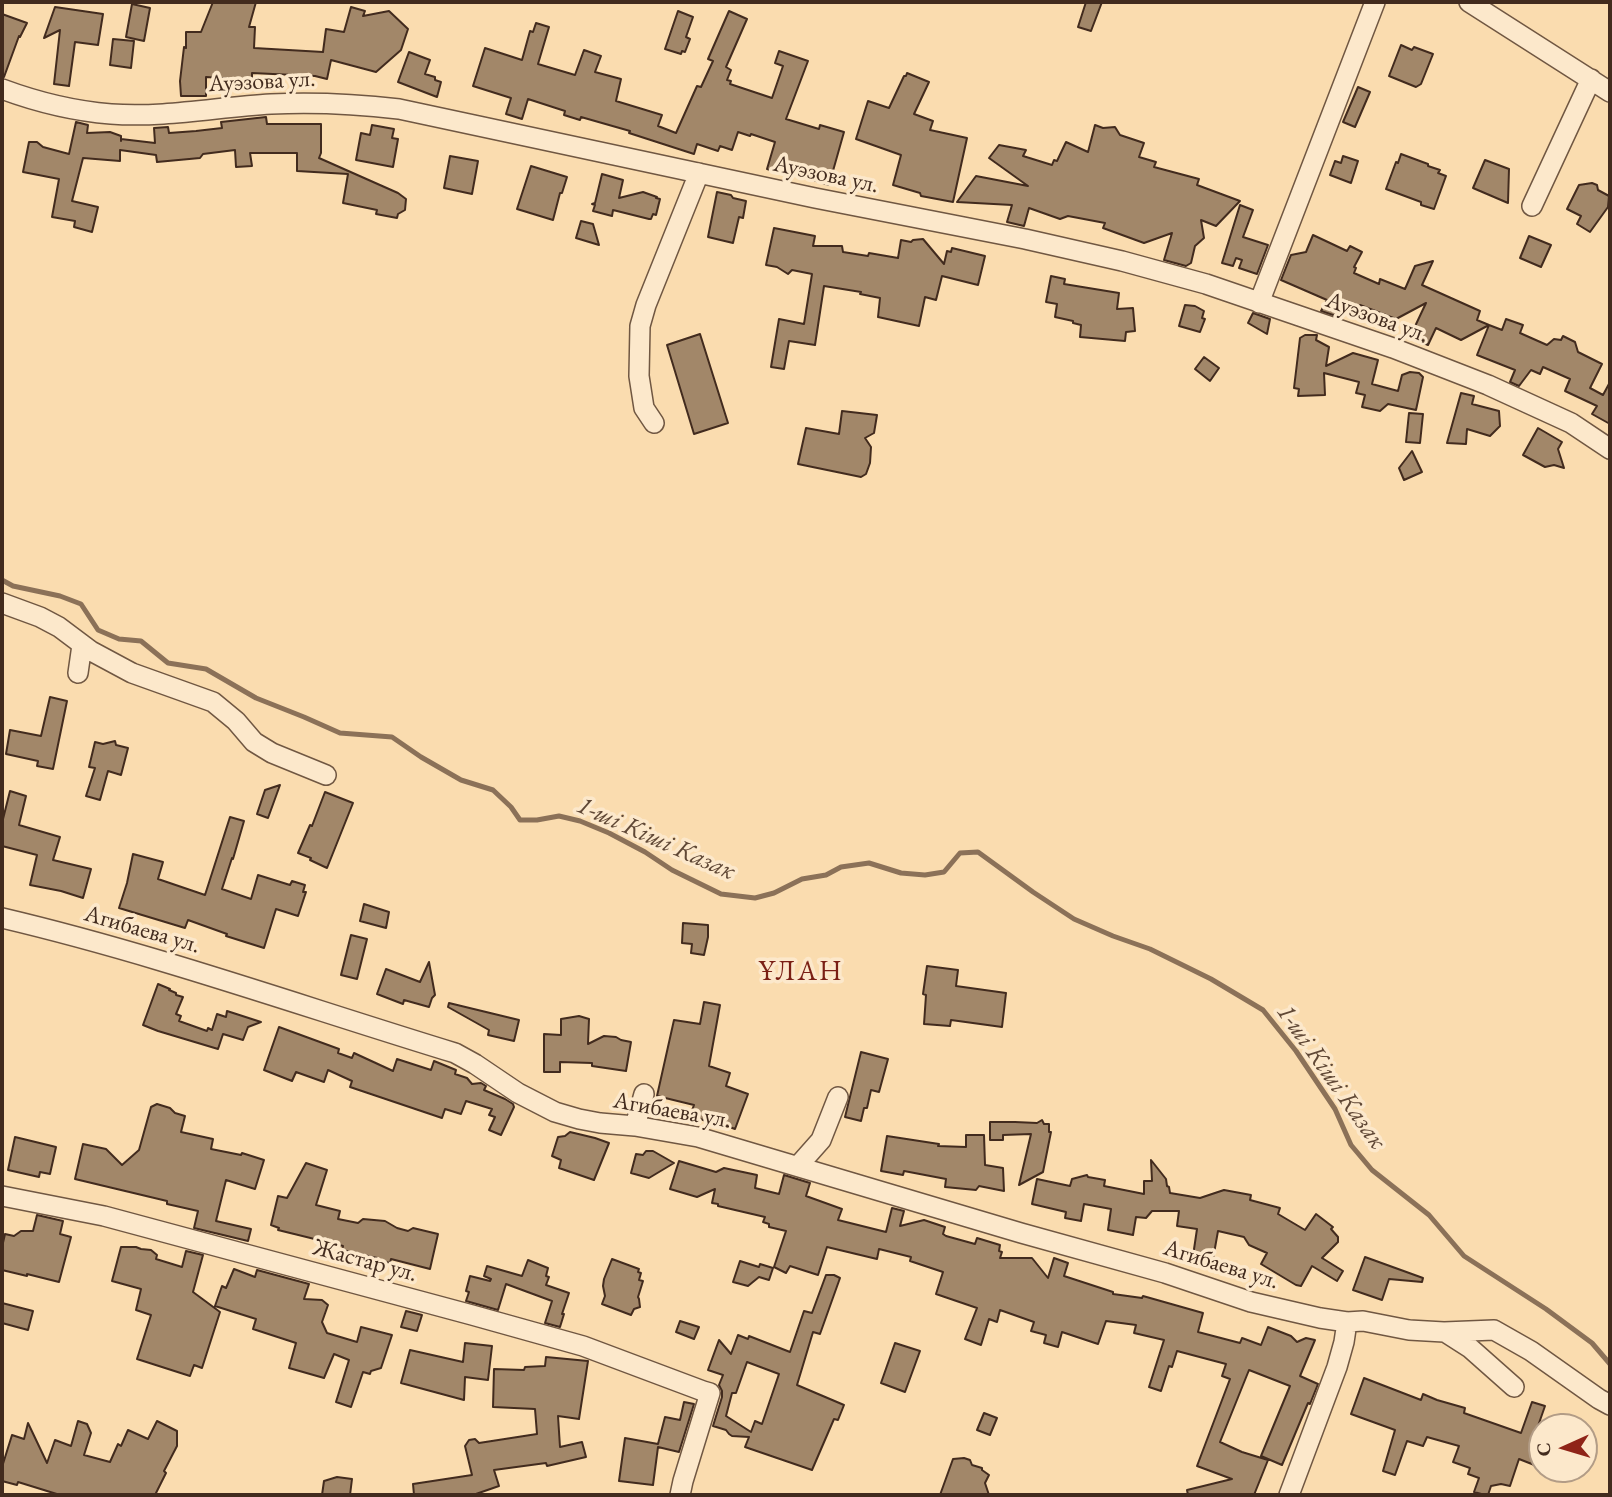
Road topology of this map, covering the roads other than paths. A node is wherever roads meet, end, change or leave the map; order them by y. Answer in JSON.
{"nodes":[{"id":1,"x":1375,"y":2,"type":"edge"},
{"id":2,"x":1469,"y":2,"type":"edge"},
{"id":3,"x":1591,"y":79,"type":"junction"},
{"id":4,"x":2,"y":89,"type":"edge"},
{"id":5,"x":1610,"y":92,"type":"edge"},
{"id":6,"x":699,"y":173,"type":"junction"},
{"id":7,"x":1532,"y":206,"type":"dead end"},
{"id":8,"x":1259,"y":303,"type":"junction"},
{"id":9,"x":654,"y":423,"type":"dead end"},
{"id":10,"x":1610,"y":449,"type":"edge"},
{"id":11,"x":2,"y":603,"type":"edge"},
{"id":12,"x":82,"y":645,"type":"junction"},
{"id":13,"x":78,"y":673,"type":"dead end"},
{"id":14,"x":326,"y":775,"type":"dead end"},
{"id":15,"x":2,"y":918,"type":"edge"},
{"id":16,"x":644,"y":1094,"type":"dead end"},
{"id":17,"x":838,"y":1097,"type":"dead end"},
{"id":18,"x":635,"y":1126,"type":"junction"},
{"id":19,"x":798,"y":1166,"type":"junction"},
{"id":20,"x":2,"y":1196,"type":"edge"},
{"id":21,"x":1347,"y":1322,"type":"junction"},
{"id":22,"x":1444,"y":1332,"type":"junction"},
{"id":23,"x":1514,"y":1387,"type":"dead end"},
{"id":24,"x":1610,"y":1405,"type":"edge"},
{"id":25,"x":680,"y":1495,"type":"edge"},
{"id":26,"x":1289,"y":1495,"type":"edge"}],
"edges":[{"from":1,"to":8,"type":"street"},
{"from":2,"to":3,"type":"street"},
{"from":3,"to":5,"type":"street"},
{"from":3,"to":7,"type":"street"},
{"from":4,"to":6,"type":"street","name":"Ауэзова ул."},
{"from":6,"to":8,"type":"street","name":"Ауэзова ул."},
{"from":6,"to":9,"type":"street"},
{"from":8,"to":10,"type":"street","name":"Ауэзова ул."},
{"from":11,"to":12,"type":"street"},
{"from":12,"to":13,"type":"street"},
{"from":12,"to":14,"type":"street"},
{"from":15,"to":18,"type":"street","name":"Агибаева ул."},
{"from":16,"to":18,"type":"street"},
{"from":17,"to":19,"type":"street"},
{"from":18,"to":19,"type":"street","name":"Агибаева ул."},
{"from":19,"to":21,"type":"street","name":"Агибаева ул."},
{"from":20,"to":25,"type":"street","name":"Жастар ул."},
{"from":21,"to":22,"type":"street","name":"Агибаева ул."},
{"from":21,"to":26,"type":"street"},
{"from":22,"to":23,"type":"street"},
{"from":22,"to":24,"type":"street","name":"Агибаева ул."}]}
